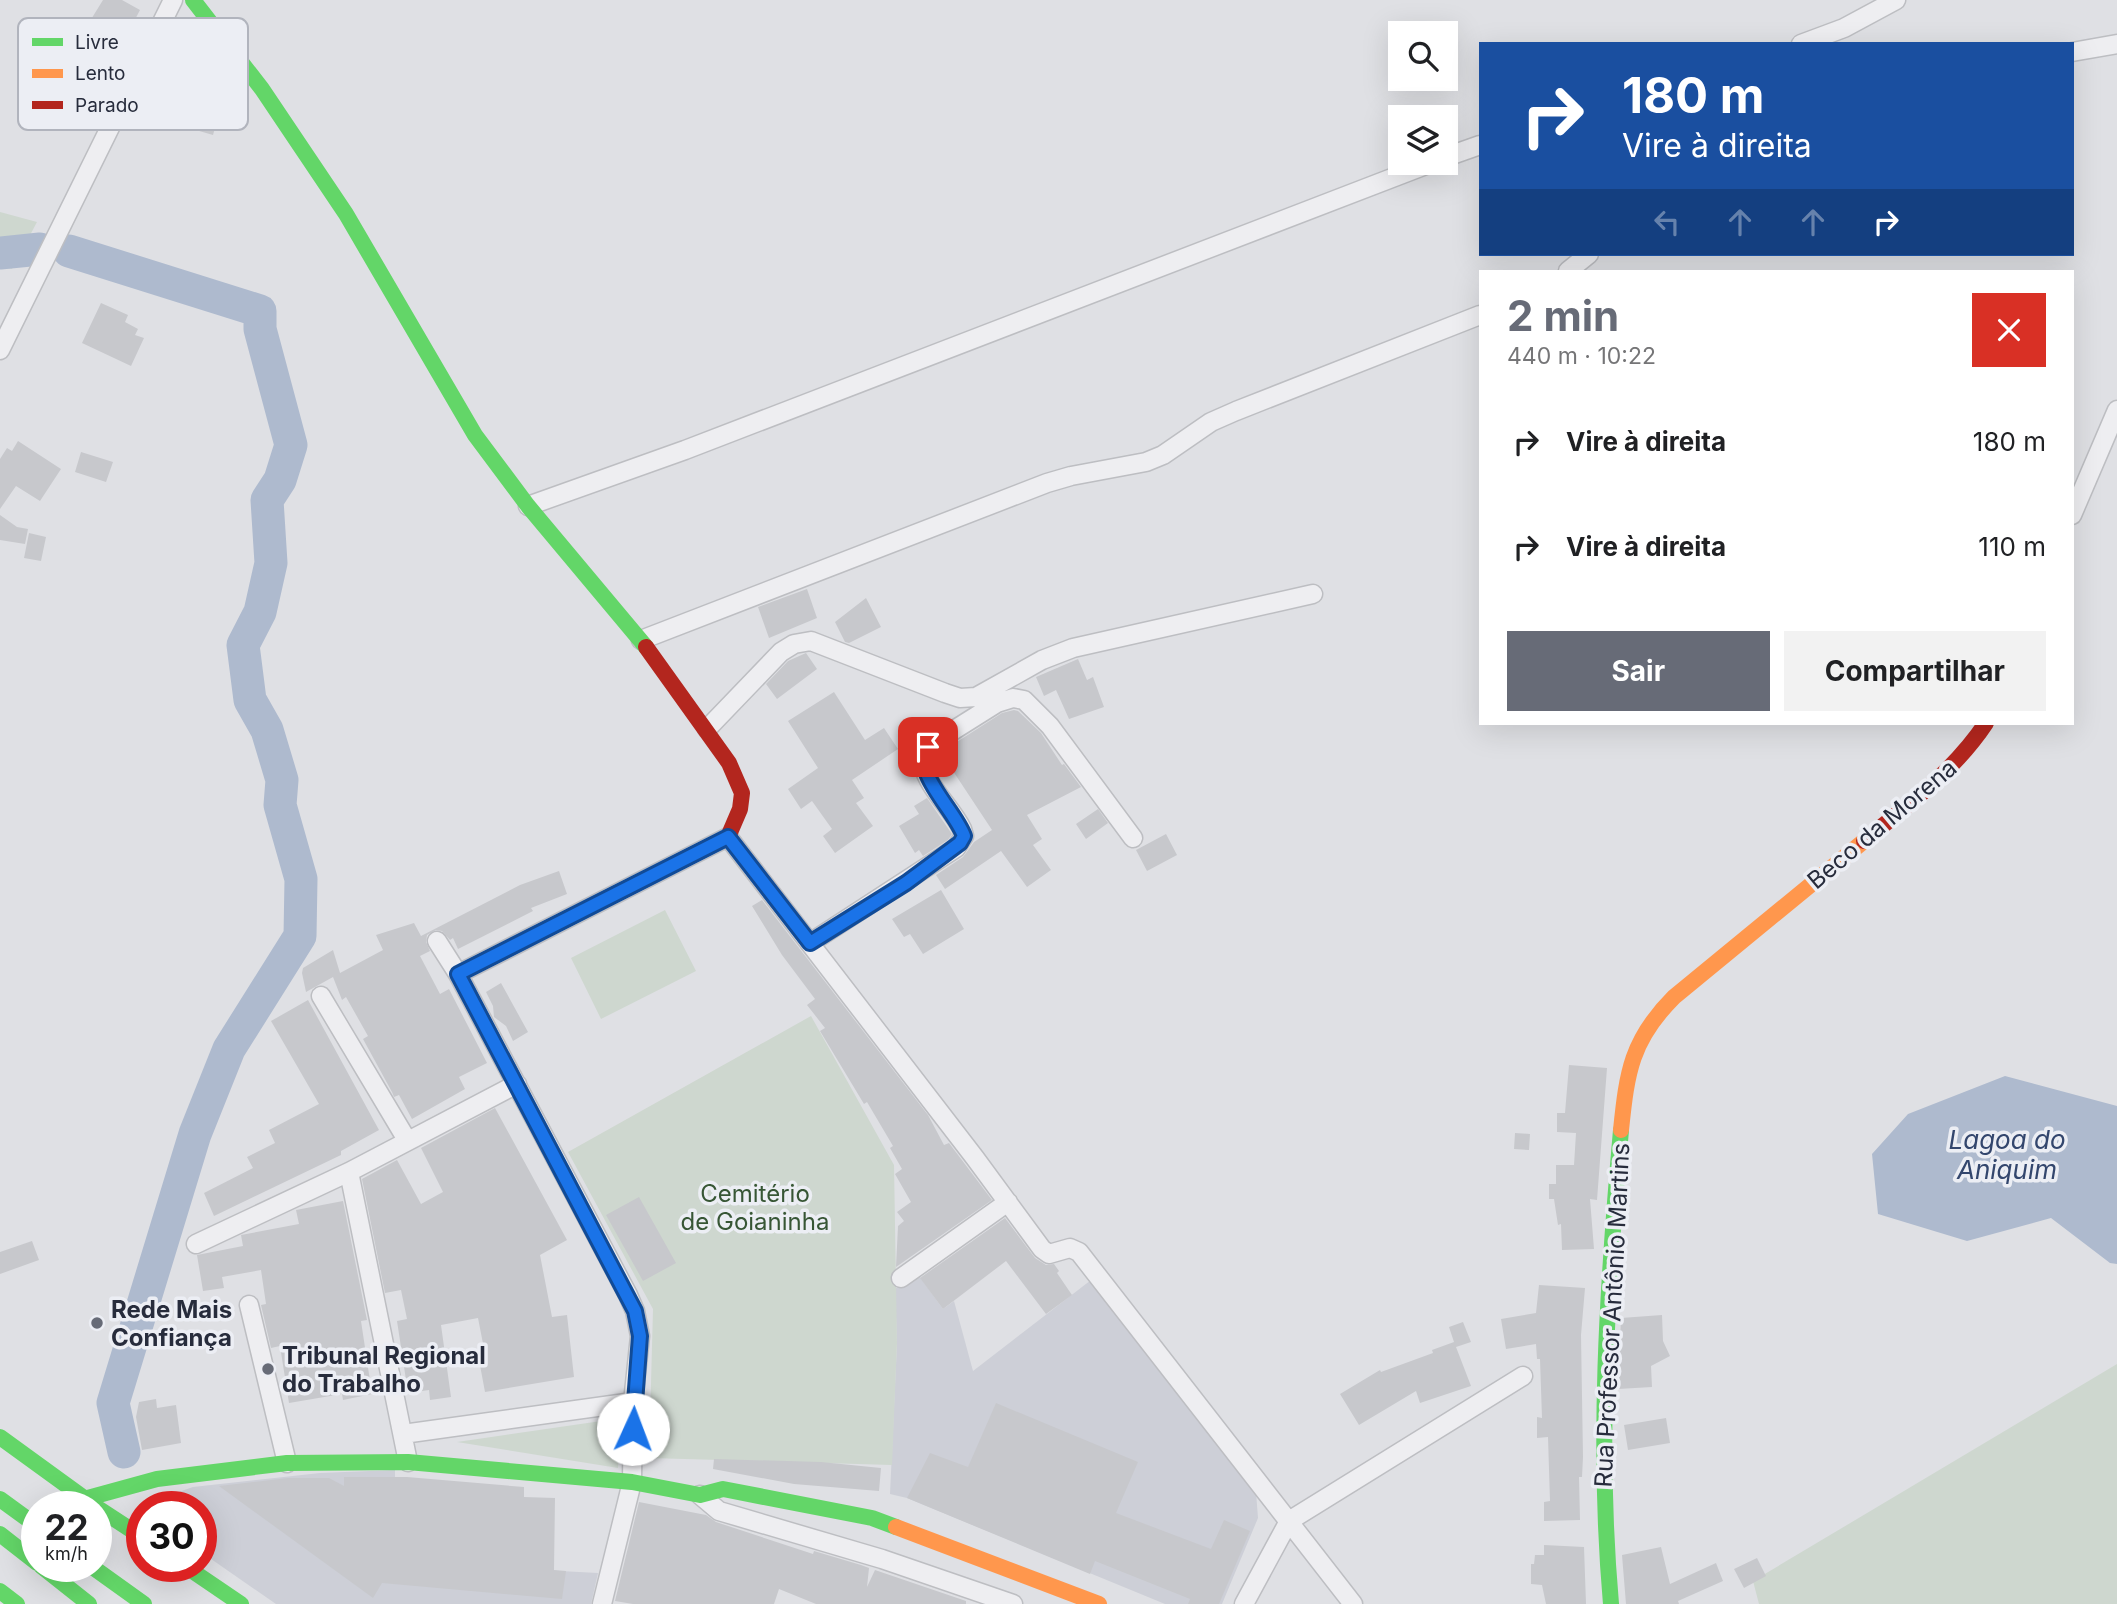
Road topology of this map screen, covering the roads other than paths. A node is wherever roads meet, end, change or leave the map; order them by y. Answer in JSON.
{"nodes":[{"id":1,"x":173,"y":0,"type":"edge"},
{"id":2,"x":193,"y":0,"type":"edge"},
{"id":3,"x":1896,"y":0,"type":"edge"},
{"id":4,"x":164,"y":18,"type":"edge"},
{"id":5,"x":207,"y":18,"type":"edge"},
{"id":6,"x":1806,"y":42,"type":"edge"},
{"id":7,"x":2117,"y":44,"type":"edge"},
{"id":8,"x":2074,"y":52,"type":"edge"},
{"id":9,"x":248,"y":71,"type":"edge"},
{"id":10,"x":109,"y":130,"type":"edge"},
{"id":11,"x":1479,"y":145,"type":"edge"},
{"id":12,"x":1458,"y":153,"type":"edge"},
{"id":13,"x":1400,"y":175,"type":"edge"},
{"id":14,"x":1587,"y":256,"type":"edge"},
{"id":15,"x":1569,"y":270,"type":"edge"},
{"id":16,"x":1479,"y":315,"type":"edge"},
{"id":17,"x":0,"y":350,"type":"edge"},
{"id":18,"x":2117,"y":410,"type":"edge"},
{"id":19,"x":528,"y":506,"type":"junction"},
{"id":20,"x":2074,"y":510,"type":"edge"},
{"id":21,"x":1313,"y":594,"type":"dead end"},
{"id":22,"x":641,"y":640,"type":"junction"},
{"id":23,"x":1985,"y":725,"type":"edge"},
{"id":24,"x":707,"y":729,"type":"junction"},
{"id":25,"x":728,"y":837,"type":"junction"},
{"id":26,"x":1133,"y":838,"type":"dead end"},
{"id":27,"x":1770,"y":917,"type":"joint"},
{"id":28,"x":437,"y":941,"type":"dead end"},
{"id":29,"x":810,"y":943,"type":"junction"},
{"id":30,"x":458,"y":974,"type":"junction"},
{"id":31,"x":321,"y":996,"type":"dead end"},
{"id":32,"x":517,"y":1084,"type":"junction"},
{"id":33,"x":407,"y":1140,"type":"junction"},
{"id":34,"x":349,"y":1172,"type":"junction"},
{"id":35,"x":1008,"y":1202,"type":"junction"},
{"id":36,"x":196,"y":1244,"type":"dead end"},
{"id":37,"x":901,"y":1278,"type":"dead end"},
{"id":38,"x":249,"y":1305,"type":"dead end"},
{"id":39,"x":1523,"y":1376,"type":"dead end"},
{"id":40,"x":633,"y":1402,"type":"junction"},
{"id":41,"x":403,"y":1434,"type":"junction"},
{"id":42,"x":0,"y":1437,"type":"edge"},
{"id":43,"x":408,"y":1462,"type":"junction"},
{"id":44,"x":287,"y":1463,"type":"junction"},
{"id":45,"x":632,"y":1482,"type":"junction"},
{"id":46,"x":74,"y":1491,"type":"edge"},
{"id":47,"x":700,"y":1495,"type":"junction"},
{"id":48,"x":112,"y":1496,"type":"edge"},
{"id":49,"x":0,"y":1499,"type":"edge"},
{"id":50,"x":21,"y":1514,"type":"edge"},
{"id":51,"x":1289,"y":1521,"type":"junction"},
{"id":52,"x":0,"y":1534,"type":"edge"},
{"id":53,"x":21,"y":1551,"type":"edge"},
{"id":54,"x":112,"y":1581,"type":"edge"},
{"id":55,"x":61,"y":1582,"type":"edge"},
{"id":56,"x":209,"y":1582,"type":"edge"},
{"id":57,"x":0,"y":1591,"type":"edge"},
{"id":58,"x":17,"y":1604,"type":"edge"},
{"id":59,"x":89,"y":1604,"type":"edge"},
{"id":60,"x":144,"y":1604,"type":"edge"},
{"id":61,"x":241,"y":1604,"type":"edge"},
{"id":62,"x":603,"y":1604,"type":"edge"},
{"id":63,"x":1013,"y":1604,"type":"edge"},
{"id":64,"x":1099,"y":1604,"type":"edge"},
{"id":65,"x":1244,"y":1604,"type":"edge"},
{"id":66,"x":1353,"y":1604,"type":"edge"},
{"id":67,"x":1611,"y":1604,"type":"edge"}],
"edges":[{"from":1,"to":4,"type":"street"},
{"from":2,"to":5,"type":"main road"},
{"from":3,"to":6,"type":"street"},
{"from":7,"to":8,"type":"street"},
{"from":9,"to":19,"type":"main road"},
{"from":10,"to":17,"type":"street"},
{"from":11,"to":12,"type":"street"},
{"from":13,"to":19,"type":"street"},
{"from":14,"to":15,"type":"street"},
{"from":16,"to":22,"type":"street"},
{"from":18,"to":20,"type":"street"},
{"from":19,"to":22,"type":"main road"},
{"from":21,"to":24,"type":"street"},
{"from":22,"to":24,"type":"main road"},
{"from":23,"to":27,"type":"main road","name":"Beco da Morena"},
{"from":24,"to":25,"type":"main road"},
{"from":25,"to":29,"type":"street"},
{"from":25,"to":30,"type":"street"},
{"from":26,"to":29,"type":"street"},
{"from":27,"to":67,"type":"main road","name":"Rua Professor Antônio Martins"},
{"from":28,"to":30,"type":"street"},
{"from":29,"to":35,"type":"street"},
{"from":30,"to":32,"type":"street"},
{"from":31,"to":33,"type":"street"},
{"from":32,"to":33,"type":"street"},
{"from":32,"to":40,"type":"street"},
{"from":33,"to":34,"type":"street"},
{"from":34,"to":36,"type":"street"},
{"from":34,"to":41,"type":"street"},
{"from":35,"to":37,"type":"street"},
{"from":35,"to":51,"type":"street"},
{"from":38,"to":44,"type":"street"},
{"from":39,"to":51,"type":"street"},
{"from":40,"to":41,"type":"street"},
{"from":40,"to":45,"type":"street"},
{"from":41,"to":43,"type":"street"},
{"from":42,"to":46,"type":"main road"},
{"from":43,"to":44,"type":"main road"},
{"from":43,"to":45,"type":"main road"},
{"from":44,"to":48,"type":"main road"},
{"from":45,"to":47,"type":"main road"},
{"from":45,"to":62,"type":"street"},
{"from":47,"to":63,"type":"street"},
{"from":47,"to":64,"type":"main road"},
{"from":49,"to":50,"type":"main road"},
{"from":51,"to":65,"type":"street"},
{"from":51,"to":66,"type":"street"},
{"from":52,"to":53,"type":"main road"},
{"from":54,"to":60,"type":"main road"},
{"from":55,"to":59,"type":"main road"},
{"from":56,"to":61,"type":"main road"},
{"from":57,"to":58,"type":"main road"}]}
